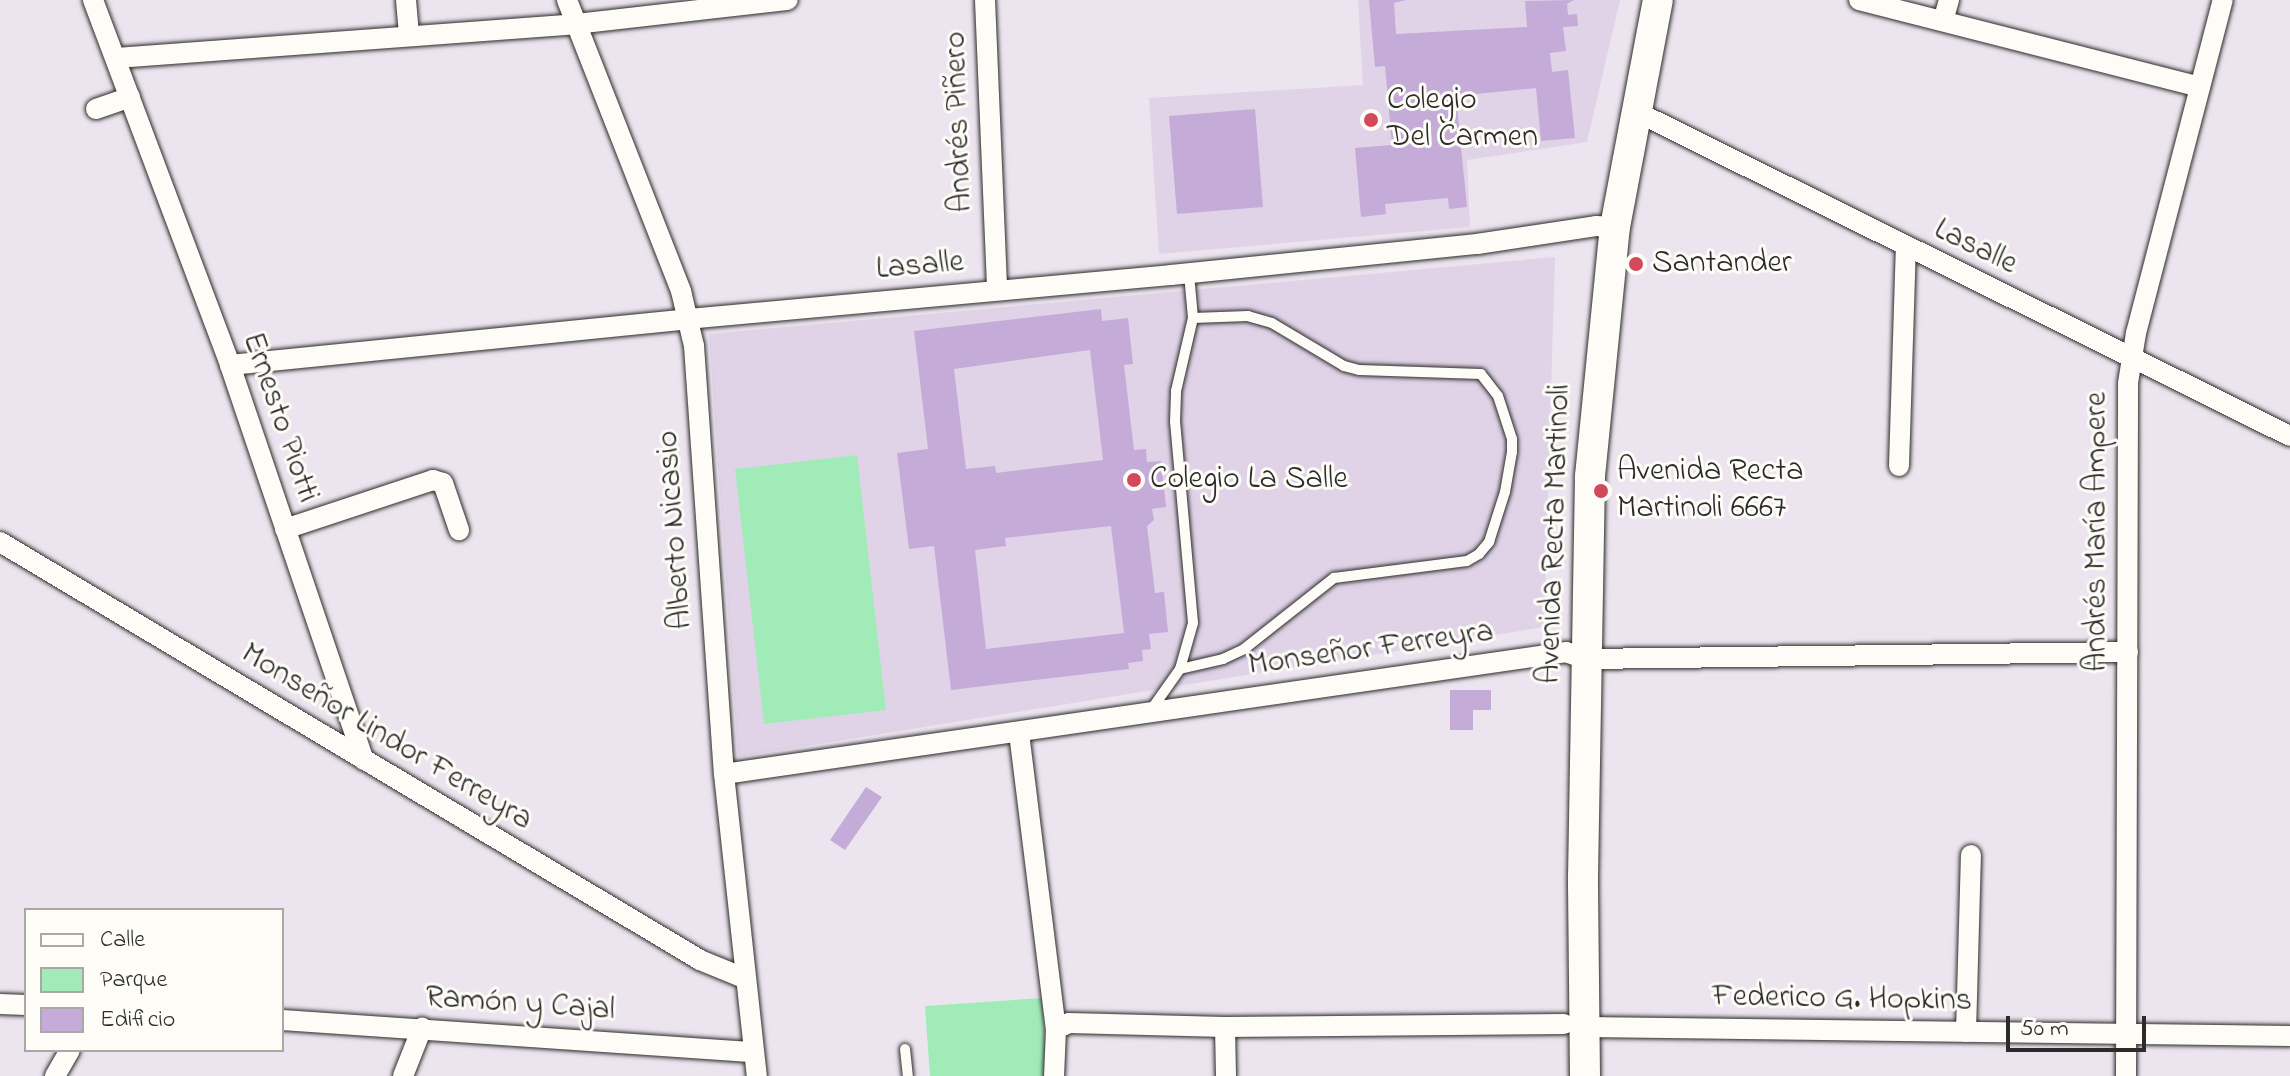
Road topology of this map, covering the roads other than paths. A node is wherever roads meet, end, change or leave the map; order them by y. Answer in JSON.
{"nodes":[{"id":1,"x":93,"y":0,"type":"edge"},
{"id":2,"x":406,"y":0,"type":"edge"},
{"id":3,"x":567,"y":0,"type":"edge"},
{"id":4,"x":788,"y":0,"type":"edge"},
{"id":5,"x":985,"y":0,"type":"edge"},
{"id":6,"x":1638,"y":0,"type":"edge"},
{"id":7,"x":1658,"y":0,"type":"edge"},
{"id":8,"x":1859,"y":0,"type":"edge"},
{"id":9,"x":1949,"y":0,"type":"edge"},
{"id":10,"x":2223,"y":0,"type":"edge"},
{"id":11,"x":729,"y":3,"type":"edge"},
{"id":12,"x":1943,"y":21,"type":"junction"},
{"id":13,"x":576,"y":24,"type":"junction"},
{"id":14,"x":409,"y":34,"type":"junction"},
{"id":15,"x":116,"y":58,"type":"junction"},
{"id":16,"x":2200,"y":87,"type":"junction"},
{"id":17,"x":130,"y":97,"type":"junction"},
{"id":18,"x":96,"y":109,"type":"dead end"},
{"id":19,"x":1635,"y":111,"type":"junction"},
{"id":20,"x":1605,"y":226,"type":"junction"},
{"id":21,"x":1906,"y":247,"type":"junction"},
{"id":22,"x":1189,"y":274,"type":"junction"},
{"id":23,"x":997,"y":290,"type":"junction"},
{"id":24,"x":1193,"y":318,"type":"junction"},
{"id":25,"x":688,"y":319,"type":"junction"},
{"id":26,"x":2131,"y":358,"type":"junction"},
{"id":27,"x":230,"y":365,"type":"junction"},
{"id":28,"x":2290,"y":436,"type":"edge"},
{"id":29,"x":1899,"y":466,"type":"dead end"},
{"id":30,"x":285,"y":529,"type":"junction"},
{"id":31,"x":459,"y":530,"type":"dead end"},
{"id":32,"x":0,"y":542,"type":"edge"},
{"id":33,"x":2128,"y":652,"type":"junction"},
{"id":34,"x":1576,"y":656,"type":"junction"},
{"id":35,"x":1180,"y":669,"type":"junction"},
{"id":36,"x":1148,"y":714,"type":"junction"},
{"id":37,"x":1019,"y":733,"type":"junction"},
{"id":38,"x":364,"y":760,"type":"junction"},
{"id":39,"x":724,"y":774,"type":"junction"},
{"id":40,"x":1971,"y":855,"type":"dead end"},
{"id":41,"x":744,"y":978,"type":"junction"},
{"id":42,"x":0,"y":1004,"type":"edge"},
{"id":43,"x":24,"y":1005,"type":"edge"},
{"id":44,"x":284,"y":1020,"type":"edge"},
{"id":45,"x":1575,"y":1026,"type":"junction"},
{"id":46,"x":1225,"y":1027,"type":"junction"},
{"id":47,"x":422,"y":1028,"type":"junction"},
{"id":48,"x":1056,"y":1029,"type":"junction"},
{"id":49,"x":1966,"y":1032,"type":"junction"},
{"id":50,"x":2127,"y":1035,"type":"junction"},
{"id":51,"x":2290,"y":1036,"type":"edge"},
{"id":52,"x":905,"y":1049,"type":"dead end"},
{"id":53,"x":69,"y":1052,"type":"edge"},
{"id":54,"x":754,"y":1052,"type":"junction"},
{"id":55,"x":55,"y":1076,"type":"edge"},
{"id":56,"x":403,"y":1076,"type":"edge"},
{"id":57,"x":757,"y":1076,"type":"edge"},
{"id":58,"x":908,"y":1076,"type":"edge"},
{"id":59,"x":1054,"y":1076,"type":"edge"},
{"id":60,"x":1226,"y":1076,"type":"edge"},
{"id":61,"x":1564,"y":1076,"type":"edge"},
{"id":62,"x":1585,"y":1076,"type":"edge"},
{"id":63,"x":2126,"y":1076,"type":"edge"}],
"edges":[{"from":1,"to":15,"type":"street"},
{"from":2,"to":14,"type":"street"},
{"from":3,"to":13,"type":"street","name":"Alberto Nicasio"},
{"from":4,"to":11,"type":"street"},
{"from":5,"to":23,"type":"street","name":"Andrés Piñero"},
{"from":6,"to":20,"type":"main road","name":"Avenida Recta Martinoli"},
{"from":7,"to":19,"type":"main road","name":"Avenida Recta Martinoli"},
{"from":8,"to":12,"type":"street"},
{"from":9,"to":12,"type":"street"},
{"from":10,"to":16,"type":"street","name":"Andrés María Ampere"},
{"from":11,"to":13,"type":"street"},
{"from":12,"to":16,"type":"street"},
{"from":13,"to":14,"type":"street"},
{"from":13,"to":25,"type":"street","name":"Alberto Nicasio"},
{"from":14,"to":15,"type":"street"},
{"from":15,"to":17,"type":"street","name":"Ernesto Piotti"},
{"from":16,"to":26,"type":"street","name":"Andrés María Ampere"},
{"from":17,"to":18,"type":"street"},
{"from":17,"to":27,"type":"street","name":"Ernesto Piotti"},
{"from":19,"to":20,"type":"main road","name":"Avenida Recta Martinoli"},
{"from":19,"to":21,"type":"street","name":"Lasalle"},
{"from":20,"to":22,"type":"street","name":"Lasalle"},
{"from":20,"to":34,"type":"main road","name":"Avenida Recta Martinoli"},
{"from":21,"to":26,"type":"street","name":"Lasalle"},
{"from":21,"to":29,"type":"street"},
{"from":22,"to":23,"type":"street","name":"Lasalle"},
{"from":22,"to":24,"type":"lane"},
{"from":23,"to":25,"type":"street","name":"Lasalle"},
{"from":24,"to":35,"type":"lane"},
{"from":24,"to":35,"type":"lane"},
{"from":25,"to":27,"type":"street","name":"Lasalle"},
{"from":25,"to":39,"type":"street","name":"Alberto Nicasio"},
{"from":26,"to":28,"type":"street","name":"Lasalle"},
{"from":26,"to":33,"type":"street","name":"Andrés María Ampere"},
{"from":27,"to":30,"type":"street","name":"Ernesto Piotti"},
{"from":30,"to":31,"type":"street"},
{"from":30,"to":38,"type":"street","name":"Ernesto Piotti"},
{"from":32,"to":38,"type":"street","name":"Monseñor Lindor Ferreyra"},
{"from":33,"to":34,"type":"street","name":"Monseñor Ferreyra"},
{"from":33,"to":50,"type":"street","name":"Andrés María Ampere"},
{"from":34,"to":36,"type":"street","name":"Monseñor Ferreyra"},
{"from":34,"to":45,"type":"main road","name":"Avenida Recta Martinoli"},
{"from":35,"to":36,"type":"lane"},
{"from":36,"to":37,"type":"street","name":"Monseñor Ferreyra"},
{"from":37,"to":39,"type":"street","name":"Monseñor Ferreyra"},
{"from":37,"to":48,"type":"street"},
{"from":38,"to":41,"type":"street","name":"Monseñor Lindor Ferreyra"},
{"from":39,"to":41,"type":"street","name":"Alberto Nicasio"},
{"from":40,"to":49,"type":"street"},
{"from":41,"to":54,"type":"street","name":"Alberto Nicasio"},
{"from":42,"to":43,"type":"street"},
{"from":44,"to":47,"type":"street","name":"Ramón y Cajal"},
{"from":45,"to":46,"type":"street","name":"Federico G. Hopkins"},
{"from":45,"to":49,"type":"street","name":"Federico G. Hopkins"},
{"from":45,"to":61,"type":"main road","name":"Avenida Recta Martinoli"},
{"from":45,"to":62,"type":"main road","name":"Avenida Recta Martinoli"},
{"from":46,"to":48,"type":"street","name":"Federico G. Hopkins"},
{"from":46,"to":60,"type":"street"},
{"from":47,"to":54,"type":"street","name":"Ramón y Cajal"},
{"from":47,"to":56,"type":"street"},
{"from":48,"to":59,"type":"street"},
{"from":49,"to":50,"type":"street","name":"Federico G. Hopkins"},
{"from":50,"to":51,"type":"street","name":"Federico G. Hopkins"},
{"from":50,"to":63,"type":"street","name":"Andrés María Ampere"},
{"from":52,"to":58,"type":"lane"},
{"from":53,"to":55,"type":"street"},
{"from":54,"to":57,"type":"street","name":"Alberto Nicasio"}]}
